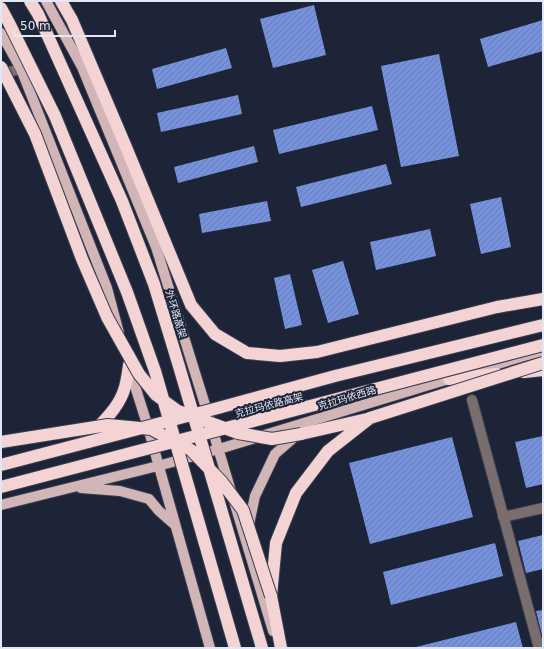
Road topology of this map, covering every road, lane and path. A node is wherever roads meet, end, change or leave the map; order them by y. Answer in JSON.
{"nodes":[{"id":1,"x":30,"y":1,"type":"edge"},
{"id":2,"x":46,"y":1,"type":"edge"},
{"id":3,"x":61,"y":1,"type":"edge"},
{"id":4,"x":1,"y":8,"type":"edge"},
{"id":5,"x":1,"y":33,"type":"edge"},
{"id":6,"x":1,"y":67,"type":"edge"},
{"id":7,"x":21,"y":68,"type":"junction"},
{"id":8,"x":1,"y":74,"type":"edge"},
{"id":9,"x":543,"y":300,"type":"edge"},
{"id":10,"x":543,"y":325,"type":"edge"},
{"id":11,"x":543,"y":328,"type":"edge"},
{"id":12,"x":543,"y":346,"type":"edge"},
{"id":13,"x":543,"y":352,"type":"edge"},
{"id":14,"x":543,"y":363,"type":"edge"},
{"id":15,"x":129,"y":365,"type":"junction"},
{"id":16,"x":543,"y":370,"type":"edge"},
{"id":17,"x":449,"y":379,"type":"junction"},
{"id":18,"x":472,"y":400,"type":"dead end"},
{"id":19,"x":206,"y":408,"type":"junction"},
{"id":20,"x":370,"y":418,"type":"junction"},
{"id":21,"x":314,"y":420,"type":"junction"},
{"id":22,"x":147,"y":424,"type":"junction"},
{"id":23,"x":87,"y":439,"type":"junction"},
{"id":24,"x":1,"y":442,"type":"edge"},
{"id":25,"x":219,"y":449,"type":"junction"},
{"id":26,"x":1,"y":461,"type":"edge"},
{"id":27,"x":1,"y":465,"type":"edge"},
{"id":28,"x":158,"y":466,"type":"junction"},
{"id":29,"x":1,"y":487,"type":"edge"},
{"id":30,"x":73,"y":487,"type":"junction"},
{"id":31,"x":1,"y":505,"type":"edge"},
{"id":32,"x":543,"y":508,"type":"edge"},
{"id":33,"x":503,"y":517,"type":"junction"},
{"id":34,"x":175,"y":525,"type":"junction"},
{"id":35,"x":246,"y":541,"type":"junction"},
{"id":36,"x":271,"y":596,"type":"junction"},
{"id":37,"x":210,"y":648,"type":"edge"},
{"id":38,"x":235,"y":648,"type":"edge"},
{"id":39,"x":262,"y":648,"type":"edge"},
{"id":40,"x":278,"y":648,"type":"edge"},
{"id":41,"x":281,"y":648,"type":"edge"},
{"id":42,"x":539,"y":648,"type":"edge"}],
"edges":[{"from":1,"to":39,"type":"highway","name":"外环路高架","bridge":true},
{"from":2,"to":19,"type":"main road"},
{"from":3,"to":9,"type":"highway"},
{"from":4,"to":38,"type":"highway","bridge":true},
{"from":5,"to":7,"type":"main road"},
{"from":6,"to":20,"type":"highway","bridge":true},
{"from":7,"to":8,"type":"street"},
{"from":7,"to":15,"type":"main road"},
{"from":10,"to":27,"type":"highway","name":"克拉玛依路高架","bridge":true},
{"from":11,"to":19,"type":"main road","name":"克拉玛依西路"},
{"from":12,"to":29,"type":"highway","name":"克拉玛依路高架","bridge":true},
{"from":13,"to":17,"type":"main road","name":"克拉玛依西路"},
{"from":14,"to":20,"type":"highway","bridge":true},
{"from":15,"to":22,"type":"main road"},
{"from":15,"to":23,"type":"highway"},
{"from":16,"to":17,"type":"highway"},
{"from":17,"to":21,"type":"main road","name":"克拉玛依西路"},
{"from":18,"to":33,"type":"street"},
{"from":19,"to":22,"type":"main road","name":"克拉玛依西路"},
{"from":19,"to":25,"type":"main road"},
{"from":20,"to":36,"type":"highway","bridge":true},
{"from":21,"to":25,"type":"main road","name":"克拉玛依西路"},
{"from":21,"to":35,"type":"main road"},
{"from":22,"to":23,"type":"main road","name":"克拉玛依西路"},
{"from":22,"to":28,"type":"main road"},
{"from":23,"to":26,"type":"main road","name":"克拉玛依西路"},
{"from":24,"to":36,"type":"highway","bridge":true},
{"from":25,"to":28,"type":"main road","name":"克拉玛依西路"},
{"from":25,"to":35,"type":"main road"},
{"from":28,"to":30,"type":"main road","name":"克拉玛依西路"},
{"from":28,"to":34,"type":"main road"},
{"from":30,"to":31,"type":"main road","name":"克拉玛依西路"},
{"from":30,"to":34,"type":"main road"},
{"from":32,"to":33,"type":"street"},
{"from":33,"to":42,"type":"street"},
{"from":34,"to":37,"type":"main road"},
{"from":35,"to":40,"type":"main road"},
{"from":36,"to":41,"type":"highway"}]}
